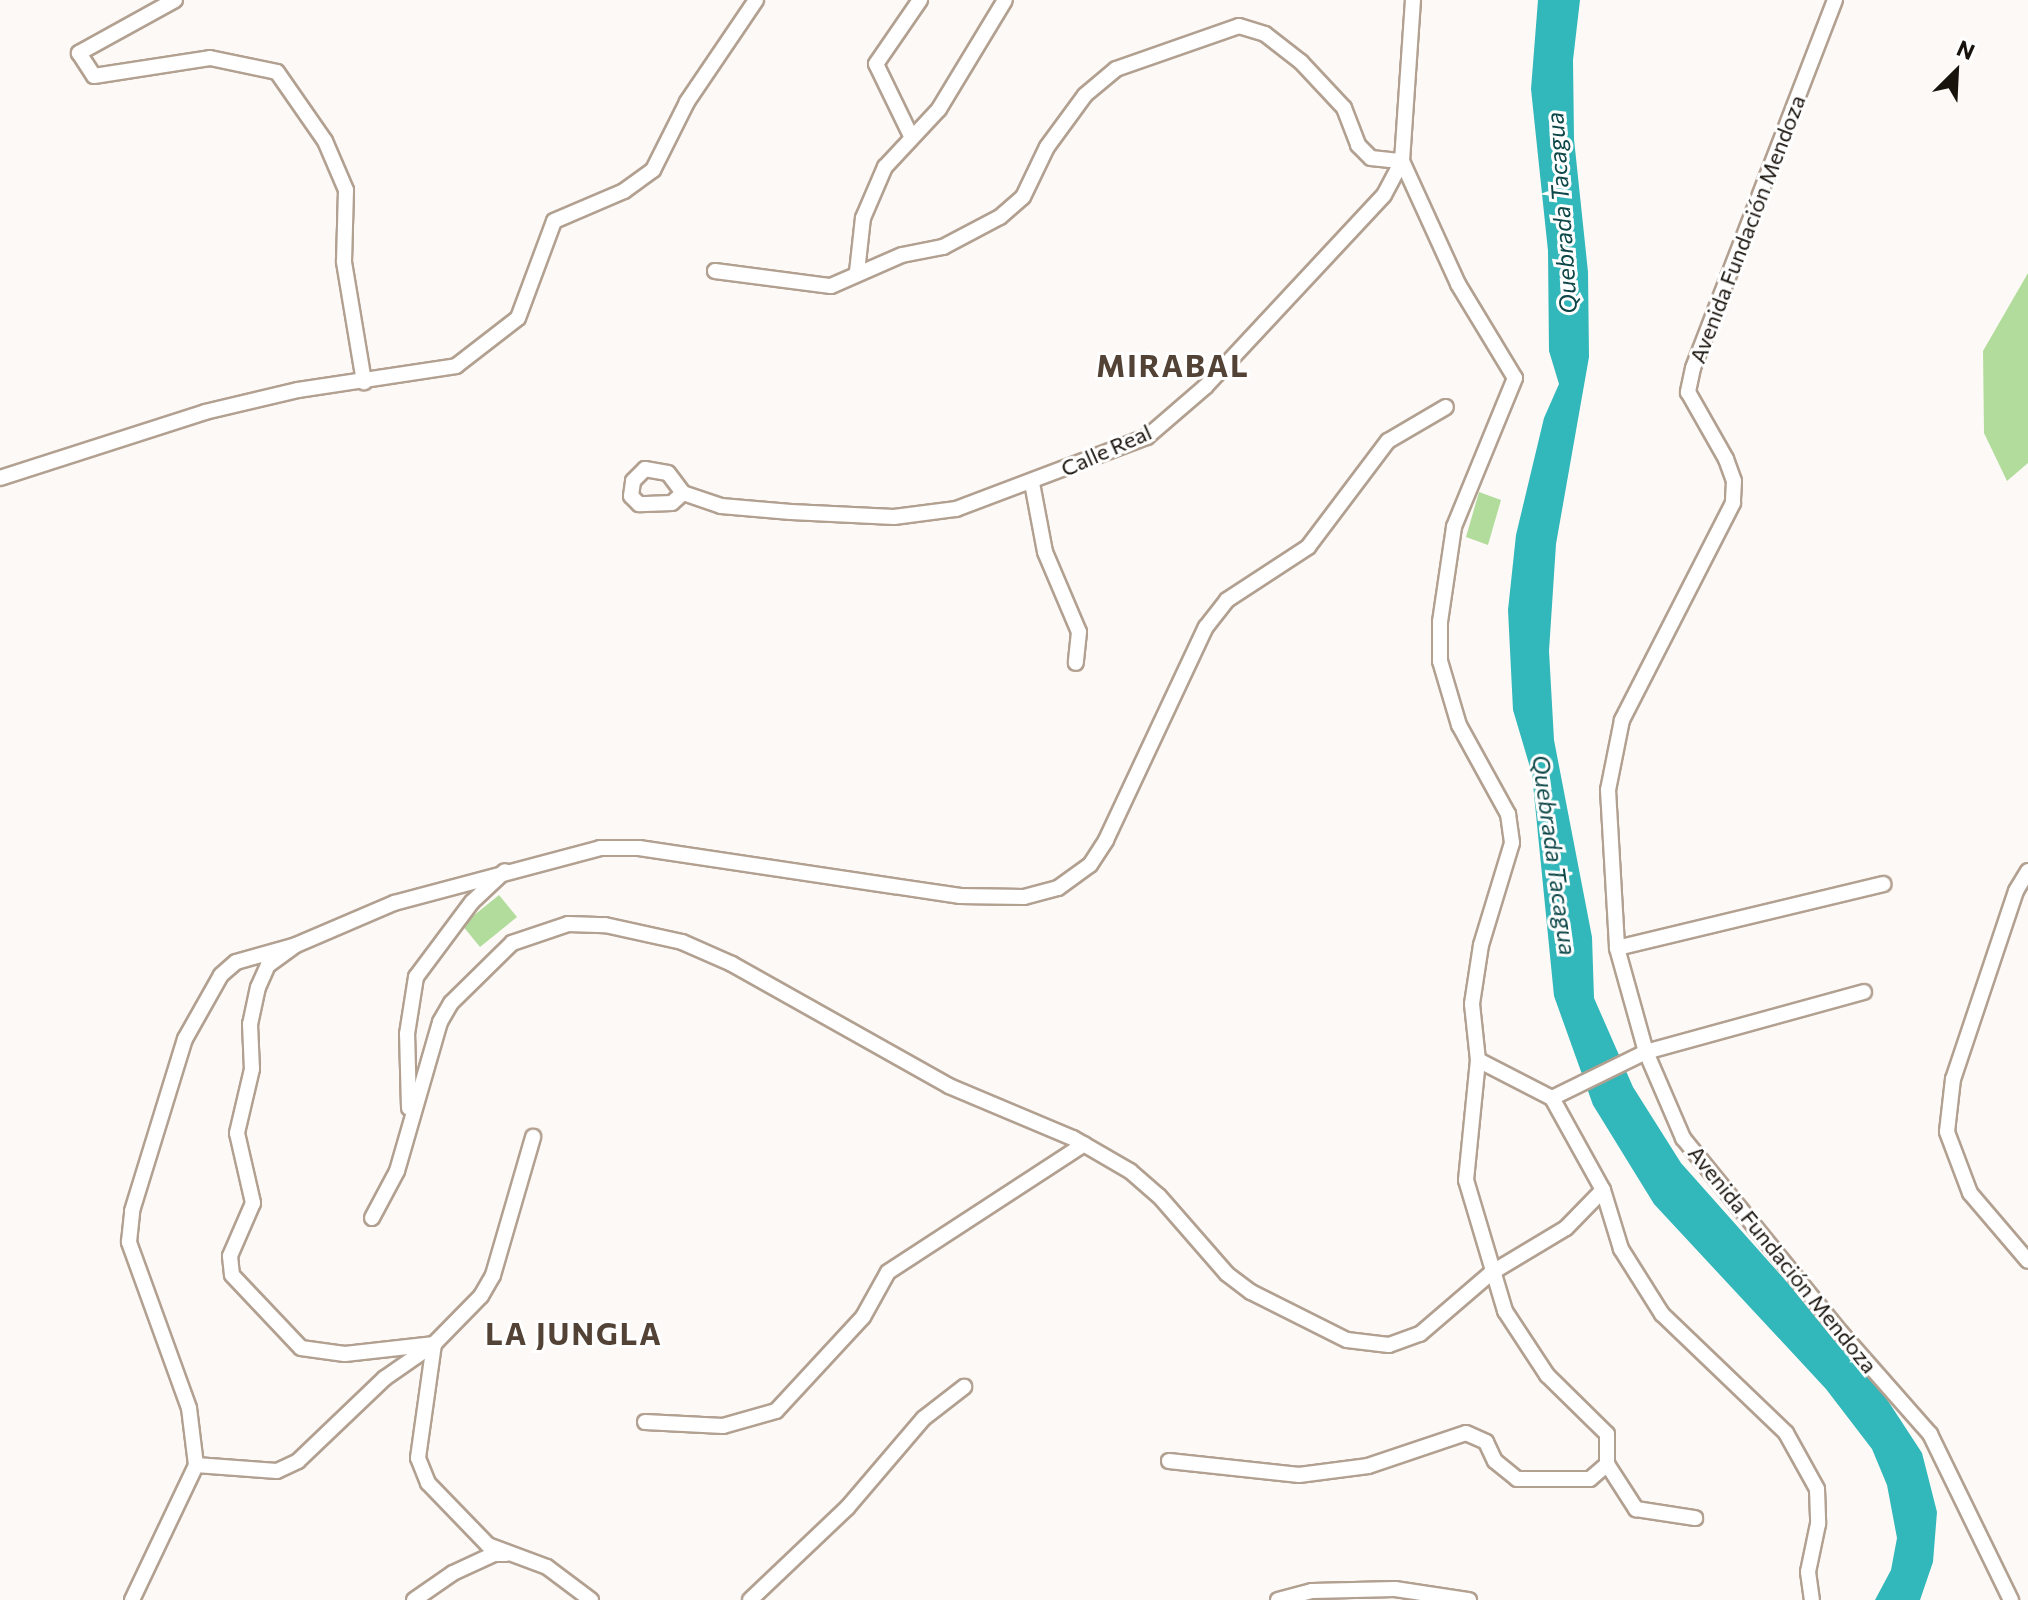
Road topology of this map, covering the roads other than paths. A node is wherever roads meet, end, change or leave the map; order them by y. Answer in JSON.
{"nodes":[{"id":1,"x":175,"y":0,"type":"edge"},
{"id":2,"x":756,"y":0,"type":"edge"},
{"id":3,"x":920,"y":0,"type":"edge"},
{"id":4,"x":1005,"y":0,"type":"edge"},
{"id":5,"x":1413,"y":0,"type":"edge"},
{"id":6,"x":1835,"y":0,"type":"edge"},
{"id":7,"x":911,"y":136,"type":"junction"},
{"id":8,"x":1402,"y":161,"type":"junction"},
{"id":9,"x":715,"y":271,"type":"dead end"},
{"id":10,"x":857,"y":272,"type":"junction"},
{"id":11,"x":364,"y":382,"type":"junction"},
{"id":12,"x":1446,"y":407,"type":"dead end"},
{"id":13,"x":0,"y":478,"type":"edge"},
{"id":14,"x":1032,"y":483,"type":"junction"},
{"id":15,"x":683,"y":493,"type":"dead end"},
{"id":16,"x":1076,"y":663,"type":"dead end"},
{"id":17,"x":505,"y":871,"type":"junction"},
{"id":18,"x":2028,"y":871,"type":"edge"},
{"id":19,"x":1883,"y":884,"type":"dead end"},
{"id":20,"x":296,"y":945,"type":"junction"},
{"id":21,"x":1617,"y":948,"type":"junction"},
{"id":22,"x":1864,"y":992,"type":"dead end"},
{"id":23,"x":1646,"y":1052,"type":"junction"},
{"id":24,"x":1478,"y":1060,"type":"junction"},
{"id":25,"x":1554,"y":1095,"type":"junction"},
{"id":26,"x":408,"y":1122,"type":"junction"},
{"id":27,"x":533,"y":1137,"type":"dead end"},
{"id":28,"x":1084,"y":1144,"type":"junction"},
{"id":29,"x":1603,"y":1190,"type":"junction"},
{"id":30,"x":372,"y":1218,"type":"dead end"},
{"id":31,"x":2028,"y":1261,"type":"edge"},
{"id":32,"x":1491,"y":1273,"type":"junction"},
{"id":33,"x":434,"y":1344,"type":"junction"},
{"id":34,"x":964,"y":1387,"type":"dead end"},
{"id":35,"x":645,"y":1422,"type":"dead end"},
{"id":36,"x":1169,"y":1461,"type":"dead end"},
{"id":37,"x":1607,"y":1464,"type":"junction"},
{"id":38,"x":196,"y":1465,"type":"junction"},
{"id":39,"x":1695,"y":1518,"type":"dead end"},
{"id":40,"x":511,"y":1554,"type":"junction"},
{"id":41,"x":132,"y":1600,"type":"edge"},
{"id":42,"x":414,"y":1600,"type":"edge"},
{"id":43,"x":591,"y":1600,"type":"edge"},
{"id":44,"x":750,"y":1600,"type":"edge"},
{"id":45,"x":1278,"y":1600,"type":"edge"},
{"id":46,"x":1469,"y":1600,"type":"edge"},
{"id":47,"x":1812,"y":1600,"type":"edge"},
{"id":48,"x":2011,"y":1600,"type":"edge"}],
"edges":[{"from":1,"to":11,"type":"street"},
{"from":2,"to":11,"type":"street"},
{"from":3,"to":7,"type":"street"},
{"from":4,"to":7,"type":"street"},
{"from":5,"to":8,"type":"street","name":"Calle Real"},
{"from":6,"to":21,"type":"street","name":"Avenida Fundación Mendoza"},
{"from":7,"to":10,"type":"street"},
{"from":8,"to":10,"type":"street"},
{"from":8,"to":14,"type":"street","name":"Calle Real"},
{"from":8,"to":24,"type":"street"},
{"from":9,"to":10,"type":"street"},
{"from":11,"to":13,"type":"street"},
{"from":12,"to":17,"type":"street"},
{"from":14,"to":15,"type":"street","name":"Calle Real"},
{"from":14,"to":16,"type":"street"},
{"from":17,"to":20,"type":"street"},
{"from":17,"to":26,"type":"street"},
{"from":18,"to":31,"type":"street"},
{"from":19,"to":21,"type":"street"},
{"from":20,"to":33,"type":"street"},
{"from":20,"to":38,"type":"street"},
{"from":21,"to":23,"type":"street","name":"Avenida Fundación Mendoza"},
{"from":22,"to":23,"type":"street"},
{"from":23,"to":25,"type":"street"},
{"from":23,"to":48,"type":"street","name":"Avenida Fundación Mendoza"},
{"from":24,"to":25,"type":"street"},
{"from":24,"to":32,"type":"street"},
{"from":25,"to":29,"type":"street"},
{"from":26,"to":28,"type":"street"},
{"from":26,"to":30,"type":"street"},
{"from":27,"to":33,"type":"street"},
{"from":28,"to":32,"type":"street"},
{"from":28,"to":35,"type":"street"},
{"from":29,"to":32,"type":"street"},
{"from":29,"to":47,"type":"street"},
{"from":32,"to":37,"type":"street"},
{"from":33,"to":38,"type":"street"},
{"from":33,"to":40,"type":"street"},
{"from":34,"to":44,"type":"street"},
{"from":36,"to":37,"type":"street"},
{"from":37,"to":39,"type":"street"},
{"from":38,"to":41,"type":"street"},
{"from":40,"to":42,"type":"street"},
{"from":40,"to":43,"type":"street"},
{"from":45,"to":46,"type":"street"}]}
